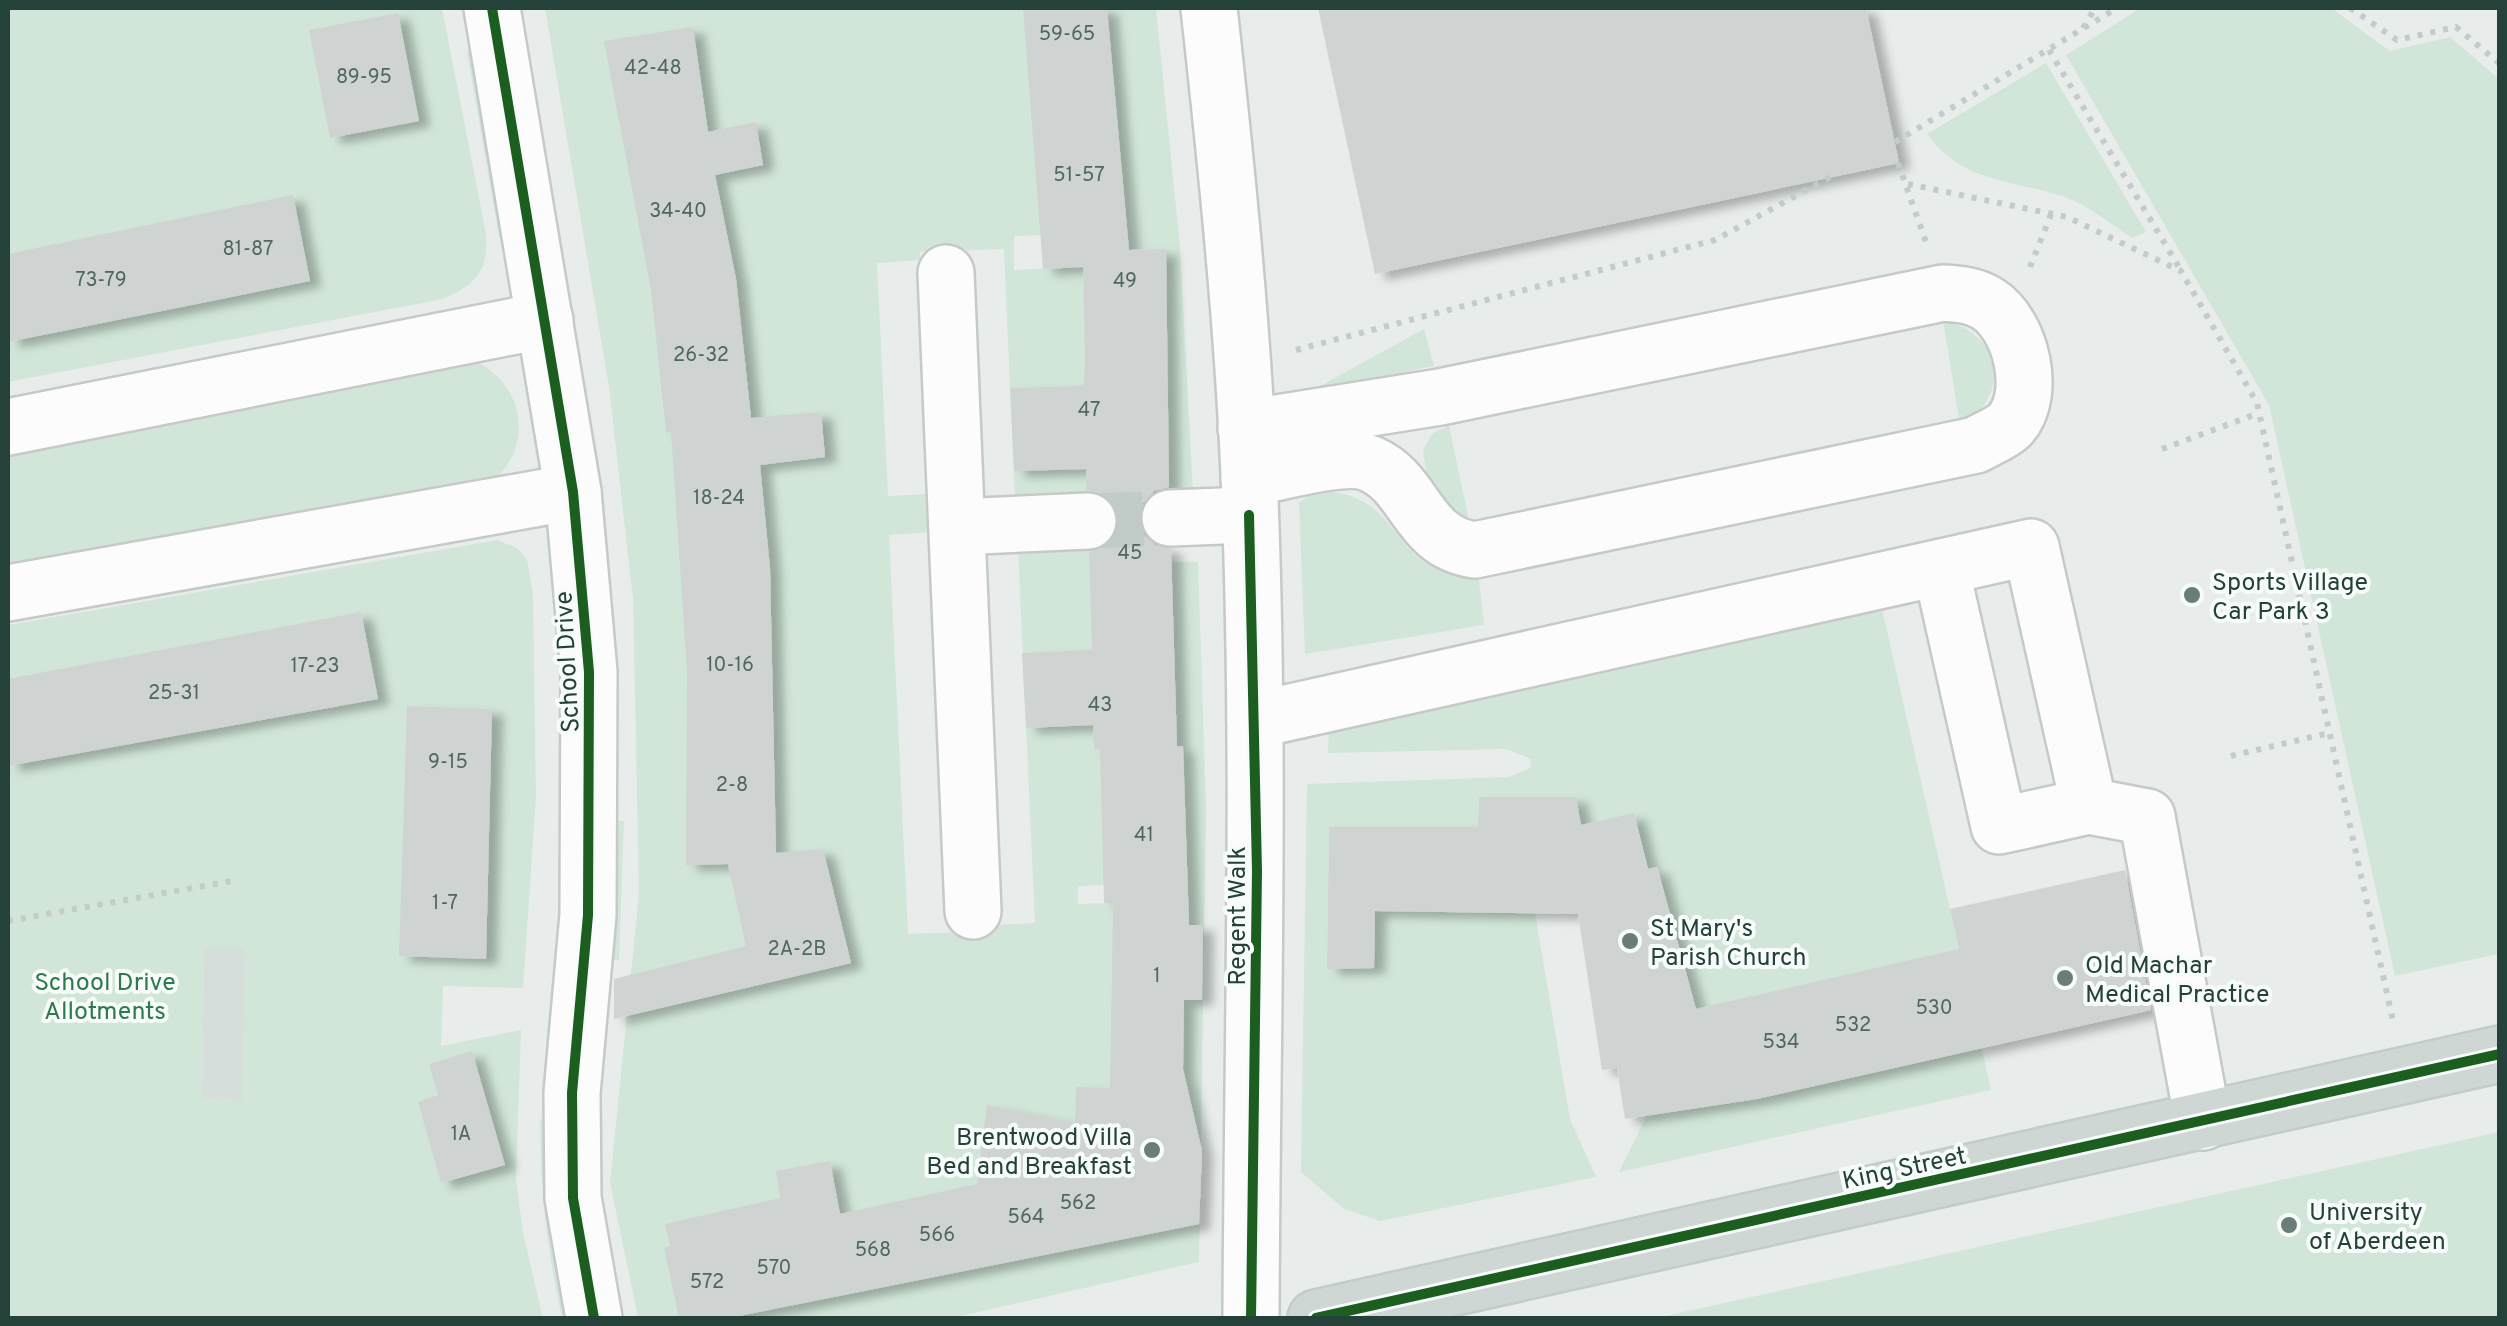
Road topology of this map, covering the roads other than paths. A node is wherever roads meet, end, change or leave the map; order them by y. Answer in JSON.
{"nodes":[{"id":1,"x":492,"y":8,"type":"edge"},
{"id":2,"x":1209,"y":8,"type":"edge"},
{"id":3,"x":946,"y":273,"type":"dead end"},
{"id":4,"x":545,"y":320,"type":"junction"},
{"id":5,"x":8,"y":426,"type":"edge"},
{"id":6,"x":1248,"y":474,"type":"junction"},
{"id":7,"x":572,"y":492,"type":"junction"},
{"id":8,"x":1170,"y":518,"type":"tunnel mouth"},
{"id":9,"x":1088,"y":521,"type":"tunnel mouth"},
{"id":10,"x":957,"y":527,"type":"junction"},
{"id":11,"x":1941,"y":568,"type":"junction"},
{"id":12,"x":8,"y":593,"type":"edge"},
{"id":13,"x":1255,"y":720,"type":"junction"},
{"id":14,"x":2090,"y":806,"type":"junction"},
{"id":15,"x":973,"y":911,"type":"dead end"},
{"id":16,"x":2500,"y":1054,"type":"edge"},
{"id":17,"x":2204,"y":1122,"type":"junction"},
{"id":18,"x":594,"y":1318,"type":"edge"},
{"id":19,"x":1251,"y":1318,"type":"edge"},
{"id":20,"x":1316,"y":1318,"type":"edge"}],
"edges":[{"from":1,"to":4,"type":"street","name":"School Drive"},
{"from":2,"to":6,"type":"street","name":"Regent Walk"},
{"from":3,"to":10,"type":"street"},
{"from":4,"to":5,"type":"street"},
{"from":4,"to":7,"type":"street","name":"School Drive"},
{"from":6,"to":6,"type":"street"},
{"from":6,"to":8,"type":"street"},
{"from":6,"to":13,"type":"street","name":"Regent Walk"},
{"from":7,"to":12,"type":"street"},
{"from":7,"to":18,"type":"street","name":"School Drive"},
{"from":9,"to":10,"type":"street"},
{"from":10,"to":15,"type":"street"},
{"from":11,"to":13,"type":"street"},
{"from":11,"to":14,"type":"street"},
{"from":11,"to":14,"type":"street"},
{"from":13,"to":19,"type":"street","name":"Regent Walk"},
{"from":14,"to":17,"type":"street"},
{"from":16,"to":17,"type":"main road","name":"King Street"},
{"from":17,"to":20,"type":"main road","name":"King Street"}]}
